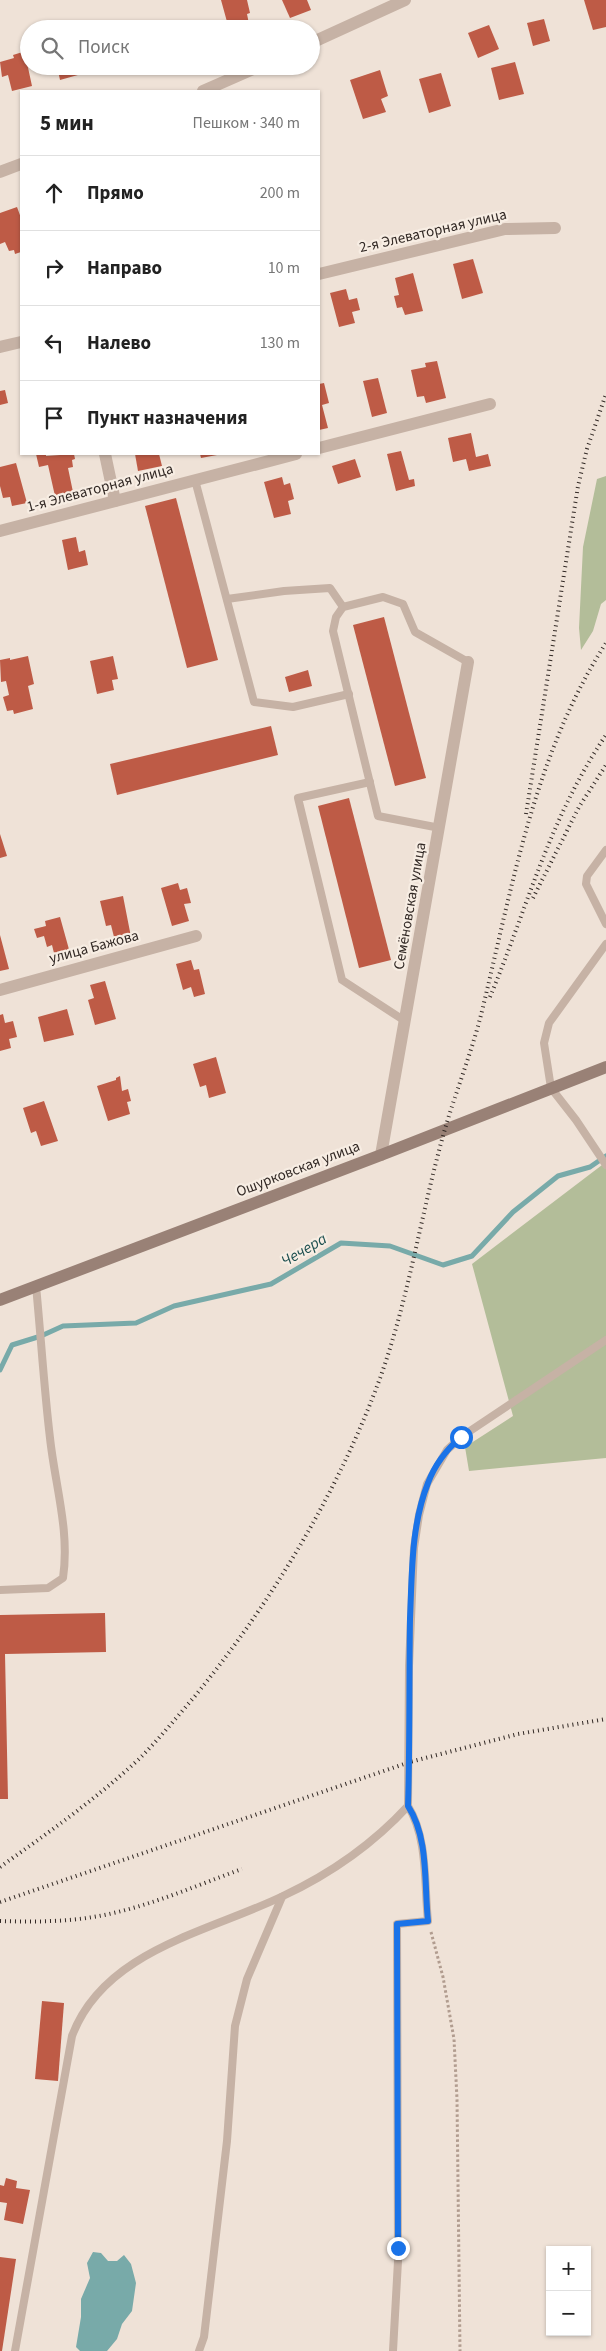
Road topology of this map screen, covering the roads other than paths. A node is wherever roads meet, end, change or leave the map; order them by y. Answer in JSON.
{"nodes":[{"id":1,"x":406,"y":0,"type":"edge"},
{"id":2,"x":320,"y":39,"type":"edge"},
{"id":3,"x":239,"y":75,"type":"edge"},
{"id":4,"x":205,"y":90,"type":"edge"},
{"id":5,"x":20,"y":164,"type":"edge"},
{"id":6,"x":0,"y":172,"type":"edge"},
{"id":7,"x":555,"y":228,"type":"dead end"},
{"id":8,"x":320,"y":274,"type":"edge"},
{"id":9,"x":20,"y":342,"type":"edge"},
{"id":10,"x":0,"y":347,"type":"edge"},
{"id":11,"x":490,"y":404,"type":"dead end"},
{"id":12,"x":320,"y":448,"type":"edge"},
{"id":13,"x":105,"y":455,"type":"edge"},
{"id":14,"x":292,"y":455,"type":"edge"},
{"id":15,"x":195,"y":480,"type":"junction"},
{"id":16,"x":115,"y":501,"type":"junction"},
{"id":17,"x":0,"y":531,"type":"edge"},
{"id":18,"x":227,"y":599,"type":"junction"},
{"id":19,"x":344,"y":607,"type":"junction"},
{"id":20,"x":468,"y":662,"type":"joint"},
{"id":21,"x":349,"y":694,"type":"junction"},
{"id":22,"x":370,"y":782,"type":"junction"},
{"id":23,"x":440,"y":828,"type":"junction"},
{"id":24,"x":606,"y":850,"type":"edge"},
{"id":25,"x":606,"y":924,"type":"edge"},
{"id":26,"x":196,"y":936,"type":"dead end"},
{"id":27,"x":606,"y":944,"type":"edge"},
{"id":28,"x":0,"y":990,"type":"edge"},
{"id":29,"x":405,"y":1021,"type":"junction"},
{"id":30,"x":606,"y":1067,"type":"edge"},
{"id":31,"x":552,"y":1088,"type":"junction"},
{"id":32,"x":381,"y":1155,"type":"junction"},
{"id":33,"x":606,"y":1165,"type":"edge"},
{"id":34,"x":36,"y":1286,"type":"junction"},
{"id":35,"x":0,"y":1300,"type":"edge"},
{"id":36,"x":606,"y":1340,"type":"edge"},
{"id":37,"x":0,"y":1590,"type":"edge"},
{"id":38,"x":408,"y":1806,"type":"junction"},
{"id":39,"x":282,"y":1897,"type":"junction"},
{"id":40,"x":15,"y":2351,"type":"edge"},
{"id":41,"x":199,"y":2351,"type":"edge"},
{"id":42,"x":392,"y":2351,"type":"edge"}],
"edges":[{"from":1,"to":2,"type":"street"},
{"from":3,"to":4,"type":"street"},
{"from":5,"to":6,"type":"street"},
{"from":7,"to":8,"type":"street","name":"2-я Элеваторная улица"},
{"from":9,"to":10,"type":"street"},
{"from":11,"to":12,"type":"street"},
{"from":13,"to":16,"type":"street"},
{"from":14,"to":15,"type":"street","name":"1-я Элеваторная улица"},
{"from":15,"to":16,"type":"street","name":"1-я Элеваторная улица"},
{"from":15,"to":18,"type":"lane"},
{"from":16,"to":17,"type":"street","name":"1-я Элеваторная улица"},
{"from":18,"to":19,"type":"lane"},
{"from":18,"to":21,"type":"lane"},
{"from":19,"to":20,"type":"lane"},
{"from":19,"to":21,"type":"lane"},
{"from":20,"to":23,"type":"street","name":"Семёновская улица"},
{"from":21,"to":22,"type":"lane"},
{"from":22,"to":23,"type":"lane"},
{"from":22,"to":29,"type":"lane"},
{"from":23,"to":29,"type":"street","name":"Семёновская улица"},
{"from":24,"to":25,"type":"lane"},
{"from":26,"to":28,"type":"street","name":"улица Бажова"},
{"from":27,"to":31,"type":"lane"},
{"from":29,"to":32,"type":"street","name":"Семёновская улица"},
{"from":30,"to":31,"type":"street","name":"Ошурковская улица"},
{"from":31,"to":32,"type":"street","name":"Ошурковская улица"},
{"from":31,"to":33,"type":"lane"},
{"from":32,"to":34,"type":"street","name":"Ошурковская улица"},
{"from":34,"to":35,"type":"street","name":"Ошурковская улица"},
{"from":34,"to":37,"type":"lane"},
{"from":36,"to":38,"type":"lane"},
{"from":38,"to":39,"type":"lane"},
{"from":38,"to":42,"type":"lane"},
{"from":39,"to":40,"type":"lane"},
{"from":39,"to":41,"type":"lane"}]}
